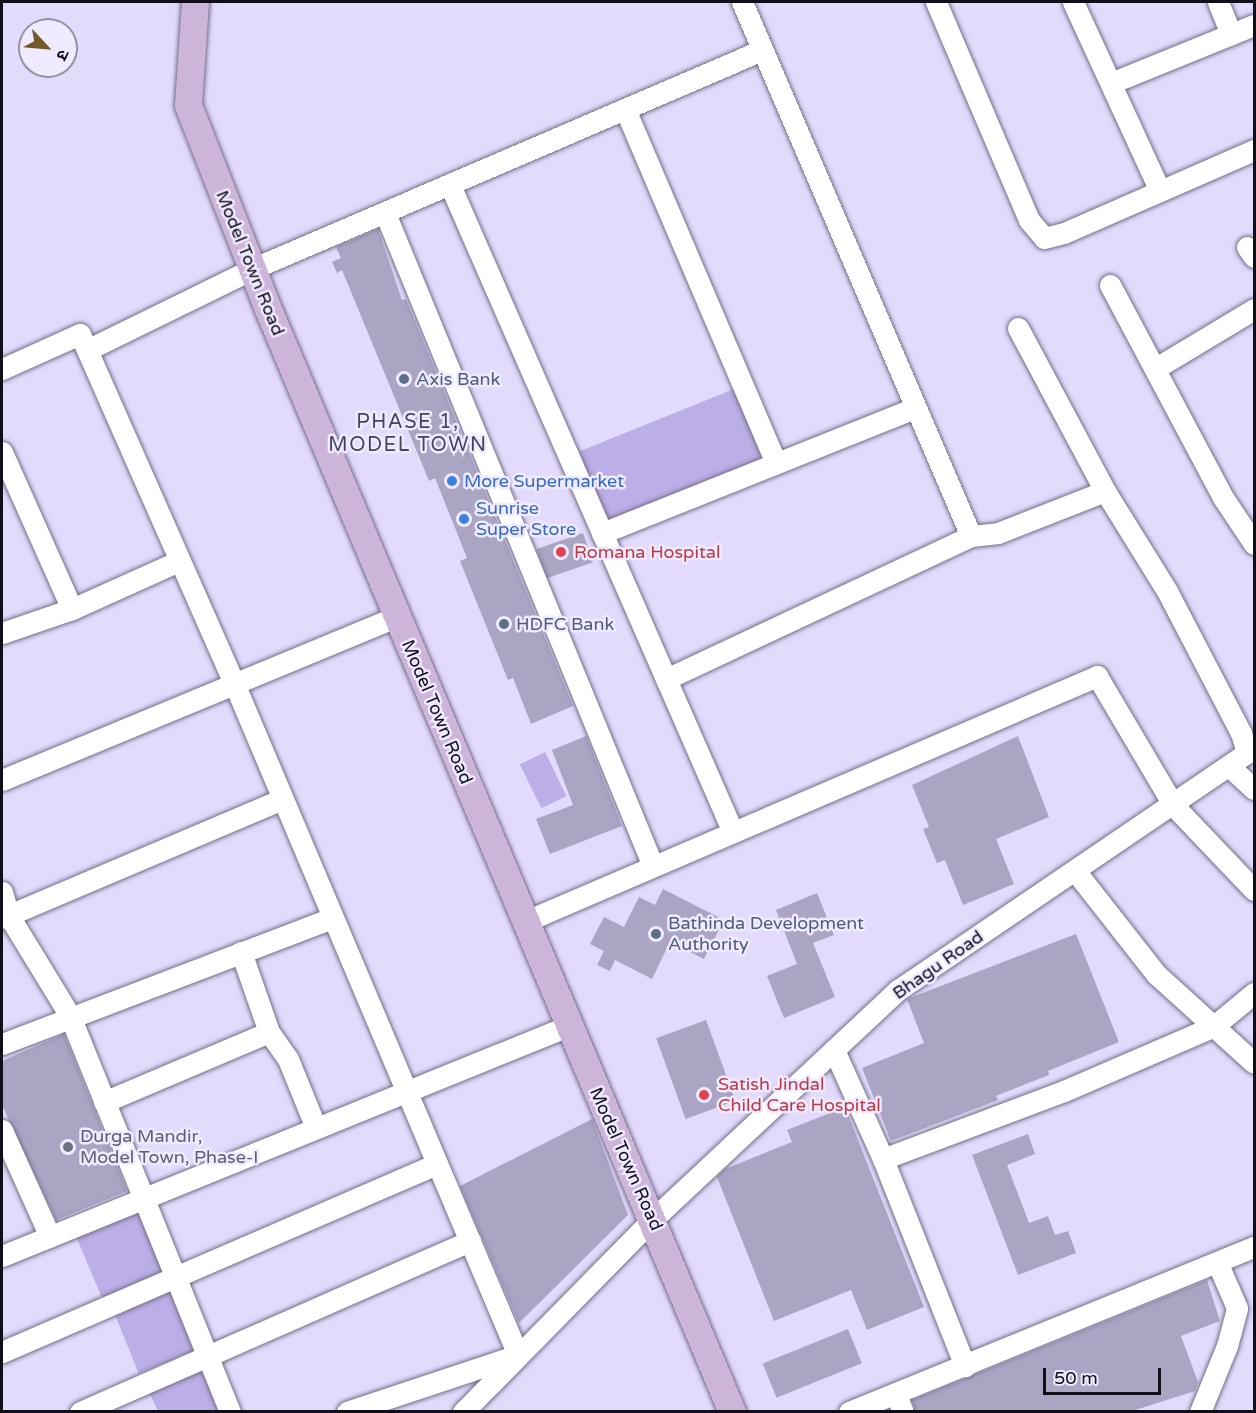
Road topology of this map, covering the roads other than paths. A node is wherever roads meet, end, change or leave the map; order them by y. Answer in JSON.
{"nodes":[{"id":1,"x":195,"y":2,"type":"edge"},
{"id":2,"x":742,"y":2,"type":"edge"},
{"id":3,"x":936,"y":2,"type":"edge"},
{"id":4,"x":1073,"y":2,"type":"edge"},
{"id":5,"x":1218,"y":2,"type":"edge"},
{"id":6,"x":1254,"y":25,"type":"edge"},
{"id":7,"x":1231,"y":35,"type":"junction"},
{"id":8,"x":762,"y":50,"type":"junction"},
{"id":9,"x":1111,"y":83,"type":"junction"},
{"id":10,"x":625,"y":109,"type":"junction"},
{"id":11,"x":1254,"y":150,"type":"edge"},
{"id":12,"x":450,"y":185,"type":"junction"},
{"id":13,"x":1160,"y":191,"type":"junction"},
{"id":14,"x":384,"y":213,"type":"junction"},
{"id":15,"x":252,"y":268,"type":"junction"},
{"id":16,"x":1110,"y":285,"type":"dead end"},
{"id":17,"x":1254,"y":309,"type":"edge"},
{"id":18,"x":1018,"y":328,"type":"dead end"},
{"id":19,"x":87,"y":350,"type":"junction"},
{"id":20,"x":1156,"y":368,"type":"junction"},
{"id":21,"x":2,"y":369,"type":"edge"},
{"id":22,"x":915,"y":408,"type":"junction"},
{"id":23,"x":2,"y":452,"type":"edge"},
{"id":24,"x":776,"y":463,"type":"junction"},
{"id":25,"x":1105,"y":491,"type":"junction"},
{"id":26,"x":602,"y":533,"type":"junction"},
{"id":27,"x":971,"y":536,"type":"junction"},
{"id":28,"x":1254,"y":544,"type":"edge"},
{"id":29,"x":179,"y":561,"type":"junction"},
{"id":30,"x":72,"y":609,"type":"junction"},
{"id":31,"x":397,"y":616,"type":"junction"},
{"id":32,"x":2,"y":633,"type":"edge"},
{"id":33,"x":666,"y":679,"type":"junction"},
{"id":34,"x":234,"y":683,"type":"junction"},
{"id":35,"x":1251,"y":751,"type":"edge"},
{"id":36,"x":1229,"y":766,"type":"junction"},
{"id":37,"x":2,"y":780,"type":"edge"},
{"id":38,"x":1254,"y":789,"type":"edge"},
{"id":39,"x":282,"y":799,"type":"junction"},
{"id":40,"x":1174,"y":806,"type":"junction"},
{"id":41,"x":733,"y":832,"type":"junction"},
{"id":42,"x":653,"y":866,"type":"junction"},
{"id":43,"x":1076,"y":872,"type":"junction"},
{"id":44,"x":1254,"y":890,"type":"edge"},
{"id":45,"x":2,"y":892,"type":"edge"},
{"id":46,"x":5,"y":917,"type":"edge"},
{"id":47,"x":332,"y":918,"type":"junction"},
{"id":48,"x":524,"y":922,"type":"junction"},
{"id":49,"x":241,"y":952,"type":"junction"},
{"id":50,"x":1254,"y":993,"type":"edge"},
{"id":51,"x":70,"y":1016,"type":"junction"},
{"id":52,"x":568,"y":1026,"type":"junction"},
{"id":53,"x":1214,"y":1026,"type":"junction"},
{"id":54,"x":269,"y":1032,"type":"junction"},
{"id":55,"x":2,"y":1044,"type":"edge"},
{"id":56,"x":834,"y":1050,"type":"junction"},
{"id":57,"x":1254,"y":1063,"type":"edge"},
{"id":58,"x":407,"y":1091,"type":"junction"},
{"id":59,"x":104,"y":1102,"type":"junction"},
{"id":60,"x":316,"y":1128,"type":"junction"},
{"id":61,"x":3,"y":1137,"type":"edge"},
{"id":62,"x":883,"y":1159,"type":"junction"},
{"id":63,"x":437,"y":1164,"type":"junction"},
{"id":64,"x":143,"y":1198,"type":"junction"},
{"id":65,"x":652,"y":1220,"type":"junction"},
{"id":66,"x":50,"y":1237,"type":"junction"},
{"id":67,"x":470,"y":1241,"type":"junction"},
{"id":68,"x":1254,"y":1246,"type":"edge"},
{"id":69,"x":2,"y":1256,"type":"edge"},
{"id":70,"x":1216,"y":1262,"type":"junction"},
{"id":71,"x":176,"y":1277,"type":"junction"},
{"id":72,"x":2,"y":1352,"type":"edge"},
{"id":73,"x":518,"y":1355,"type":"junction"},
{"id":74,"x":207,"y":1356,"type":"junction"},
{"id":75,"x":965,"y":1366,"type":"junction"},
{"id":76,"x":900,"y":1403,"type":"edge"},
{"id":77,"x":470,"y":1409,"type":"edge"},
{"id":78,"x":80,"y":1412,"type":"edge"},
{"id":79,"x":230,"y":1412,"type":"edge"},
{"id":80,"x":346,"y":1412,"type":"edge"},
{"id":81,"x":732,"y":1412,"type":"edge"},
{"id":82,"x":849,"y":1412,"type":"edge"},
{"id":83,"x":1200,"y":1412,"type":"edge"}],
"edges":[{"from":1,"to":15,"type":"main road","name":"Model Town Road"},
{"from":2,"to":8,"type":"street"},
{"from":3,"to":13,"type":"street"},
{"from":4,"to":9,"type":"street"},
{"from":5,"to":7,"type":"street"},
{"from":6,"to":7,"type":"street"},
{"from":7,"to":9,"type":"street"},
{"from":8,"to":10,"type":"street"},
{"from":8,"to":22,"type":"street"},
{"from":9,"to":13,"type":"street"},
{"from":10,"to":12,"type":"street"},
{"from":10,"to":24,"type":"street"},
{"from":11,"to":13,"type":"street"},
{"from":12,"to":14,"type":"street"},
{"from":12,"to":26,"type":"street"},
{"from":14,"to":15,"type":"street"},
{"from":14,"to":42,"type":"street"},
{"from":15,"to":19,"type":"street"},
{"from":15,"to":31,"type":"main road","name":"Model Town Road"},
{"from":16,"to":20,"type":"street"},
{"from":17,"to":20,"type":"street"},
{"from":18,"to":25,"type":"street"},
{"from":19,"to":21,"type":"street"},
{"from":19,"to":29,"type":"street"},
{"from":20,"to":28,"type":"street"},
{"from":22,"to":24,"type":"street"},
{"from":22,"to":27,"type":"street"},
{"from":23,"to":30,"type":"street"},
{"from":24,"to":26,"type":"street"},
{"from":25,"to":27,"type":"street"},
{"from":25,"to":35,"type":"street"},
{"from":26,"to":33,"type":"street"},
{"from":27,"to":33,"type":"street"},
{"from":29,"to":30,"type":"street"},
{"from":29,"to":34,"type":"street"},
{"from":30,"to":32,"type":"street"},
{"from":31,"to":34,"type":"street"},
{"from":31,"to":48,"type":"main road","name":"Model Town Road"},
{"from":33,"to":41,"type":"street"},
{"from":34,"to":37,"type":"street"},
{"from":34,"to":39,"type":"street"},
{"from":35,"to":36,"type":"street","name":"Bhagu Road"},
{"from":36,"to":38,"type":"street"},
{"from":36,"to":40,"type":"street","name":"Bhagu Road"},
{"from":39,"to":46,"type":"street"},
{"from":39,"to":47,"type":"street"},
{"from":40,"to":41,"type":"street"},
{"from":40,"to":43,"type":"street","name":"Bhagu Road"},
{"from":40,"to":44,"type":"street"},
{"from":41,"to":42,"type":"street"},
{"from":42,"to":48,"type":"street"},
{"from":43,"to":53,"type":"street"},
{"from":43,"to":56,"type":"street","name":"Bhagu Road"},
{"from":45,"to":46,"type":"street"},
{"from":46,"to":51,"type":"street"},
{"from":47,"to":49,"type":"street"},
{"from":47,"to":58,"type":"street"},
{"from":48,"to":52,"type":"main road","name":"Model Town Road"},
{"from":49,"to":51,"type":"street"},
{"from":49,"to":54,"type":"street"},
{"from":50,"to":53,"type":"street"},
{"from":51,"to":55,"type":"street"},
{"from":51,"to":59,"type":"street"},
{"from":52,"to":58,"type":"street"},
{"from":52,"to":65,"type":"main road","name":"Model Town Road"},
{"from":53,"to":57,"type":"street"},
{"from":53,"to":62,"type":"street"},
{"from":54,"to":59,"type":"street"},
{"from":54,"to":60,"type":"street"},
{"from":56,"to":62,"type":"street"},
{"from":56,"to":65,"type":"street","name":"Bhagu Road"},
{"from":58,"to":60,"type":"street"},
{"from":58,"to":63,"type":"street"},
{"from":59,"to":64,"type":"street"},
{"from":60,"to":64,"type":"street"},
{"from":61,"to":66,"type":"street"},
{"from":62,"to":75,"type":"street"},
{"from":63,"to":67,"type":"street"},
{"from":63,"to":71,"type":"street"},
{"from":64,"to":66,"type":"street"},
{"from":64,"to":71,"type":"street"},
{"from":65,"to":73,"type":"street","name":"Bhagu Road"},
{"from":65,"to":81,"type":"main road","name":"Model Town Road"},
{"from":66,"to":69,"type":"street"},
{"from":67,"to":73,"type":"street"},
{"from":67,"to":74,"type":"street"},
{"from":68,"to":70,"type":"street"},
{"from":70,"to":75,"type":"street"},
{"from":70,"to":83,"type":"street"},
{"from":71,"to":72,"type":"street"},
{"from":71,"to":74,"type":"street"},
{"from":73,"to":77,"type":"street","name":"Bhagu Road"},
{"from":73,"to":80,"type":"street"},
{"from":74,"to":78,"type":"street"},
{"from":74,"to":79,"type":"street"},
{"from":75,"to":76,"type":"street"},
{"from":76,"to":82,"type":"street"}]}
